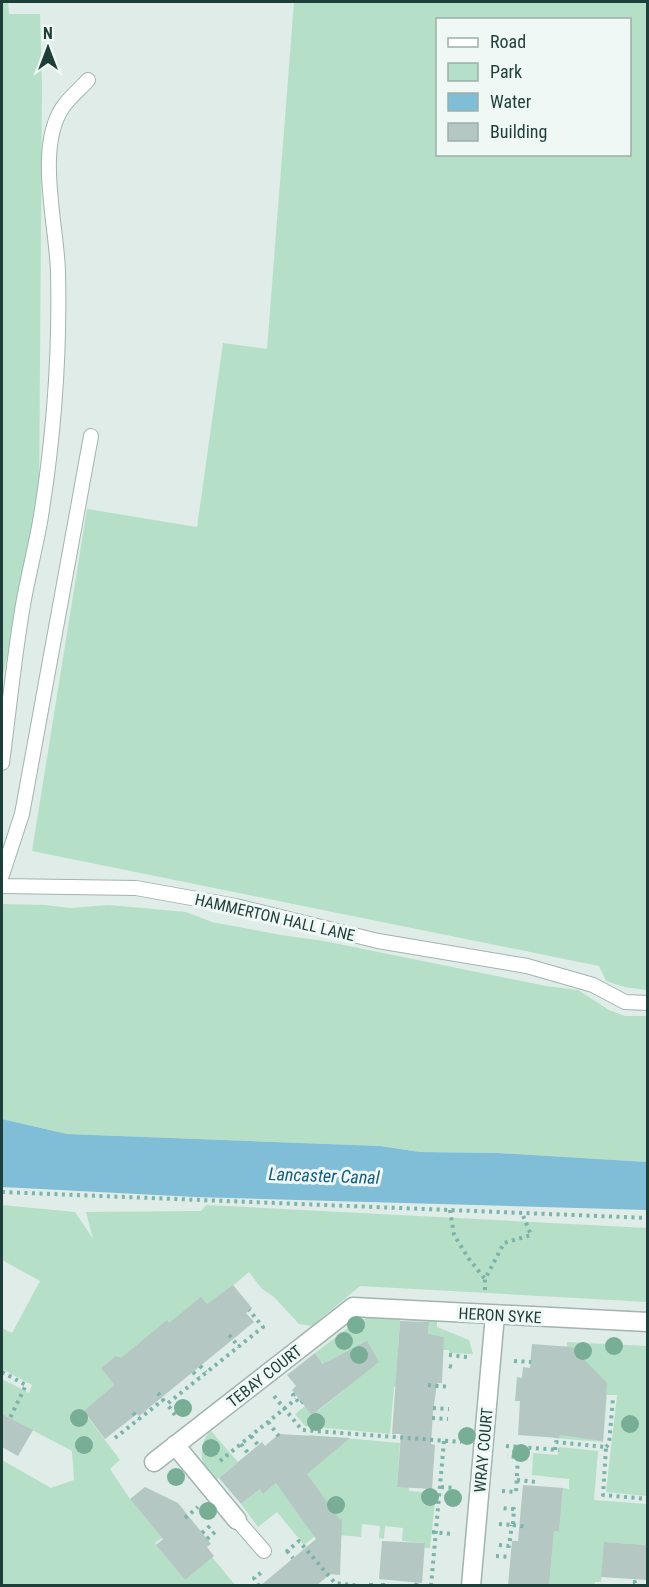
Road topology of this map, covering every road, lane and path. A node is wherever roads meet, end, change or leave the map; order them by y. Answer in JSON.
{"nodes":[{"id":1,"x":88,"y":80,"type":"dead end"},
{"id":2,"x":91,"y":436,"type":"dead end"},
{"id":3,"x":2,"y":763,"type":"edge"},
{"id":4,"x":2,"y":875,"type":"edge"},
{"id":5,"x":2,"y":886,"type":"edge"},
{"id":6,"x":648,"y":1003,"type":"edge"},
{"id":7,"x":2,"y":1192,"type":"edge"},
{"id":8,"x":450,"y":1210,"type":"junction"},
{"id":9,"x":522,"y":1213,"type":"junction"},
{"id":10,"x":648,"y":1218,"type":"edge"},
{"id":11,"x":486,"y":1279,"type":"junction"},
{"id":12,"x":485,"y":1298,"type":"dead end"},
{"id":13,"x":353,"y":1307,"type":"joint"},
{"id":14,"x":249,"y":1310,"type":"dead end"},
{"id":15,"x":495,"y":1315,"type":"junction"},
{"id":16,"x":648,"y":1322,"type":"edge"},
{"id":17,"x":229,"y":1335,"type":"dead end"},
{"id":18,"x":239,"y":1347,"type":"junction"},
{"id":19,"x":449,"y":1355,"type":"dead end"},
{"id":20,"x":475,"y":1358,"type":"dead end"},
{"id":21,"x":510,"y":1361,"type":"dead end"},
{"id":22,"x":531,"y":1362,"type":"dead end"},
{"id":23,"x":200,"y":1366,"type":"dead end"},
{"id":24,"x":2,"y":1372,"type":"edge"},
{"id":25,"x":193,"y":1372,"type":"dead end"},
{"id":26,"x":206,"y":1372,"type":"junction"},
{"id":27,"x":199,"y":1378,"type":"junction"},
{"id":28,"x":428,"y":1385,"type":"dead end"},
{"id":29,"x":450,"y":1387,"type":"dead end"},
{"id":30,"x":268,"y":1389,"type":"dead end"},
{"id":31,"x":158,"y":1393,"type":"dead end"},
{"id":32,"x":295,"y":1394,"type":"dead end"},
{"id":33,"x":613,"y":1398,"type":"dead end"},
{"id":34,"x":296,"y":1399,"type":"junction"},
{"id":35,"x":165,"y":1402,"type":"junction"},
{"id":36,"x":302,"y":1402,"type":"dead end"},
{"id":37,"x":433,"y":1408,"type":"dead end"},
{"id":38,"x":285,"y":1409,"type":"junction"},
{"id":39,"x":448,"y":1409,"type":"dead end"},
{"id":40,"x":134,"y":1413,"type":"dead end"},
{"id":41,"x":10,"y":1418,"type":"dead end"},
{"id":42,"x":432,"y":1418,"type":"dead end"},
{"id":43,"x":139,"y":1419,"type":"junction"},
{"id":44,"x":448,"y":1419,"type":"dead end"},
{"id":45,"x":268,"y":1422,"type":"junction"},
{"id":46,"x":190,"y":1434,"type":"junction"},
{"id":47,"x":251,"y":1436,"type":"junction"},
{"id":48,"x":115,"y":1438,"type":"dead end"},
{"id":49,"x":281,"y":1439,"type":"dead end"},
{"id":50,"x":444,"y":1441,"type":"junction"},
{"id":51,"x":470,"y":1443,"type":"dead end"},
{"id":52,"x":242,"y":1444,"type":"junction"},
{"id":53,"x":175,"y":1445,"type":"junction"},
{"id":54,"x":258,"y":1445,"type":"dead end"},
{"id":55,"x":497,"y":1446,"type":"dead end"},
{"id":56,"x":606,"y":1447,"type":"junction"},
{"id":57,"x":248,"y":1453,"type":"dead end"},
{"id":58,"x":154,"y":1462,"type":"dead end"},
{"id":59,"x":200,"y":1476,"type":"junction"},
{"id":60,"x":517,"y":1480,"type":"dead end"},
{"id":61,"x":536,"y":1482,"type":"dead end"},
{"id":62,"x":648,"y":1499,"type":"edge"},
{"id":63,"x":237,"y":1520,"type":"joint"},
{"id":64,"x":513,"y":1525,"type":"dead end"},
{"id":65,"x":528,"y":1527,"type":"dead end"},
{"id":66,"x":207,"y":1529,"type":"dead end"},
{"id":67,"x":202,"y":1533,"type":"dead end"},
{"id":68,"x":264,"y":1551,"type":"dead end"},
{"id":69,"x":287,"y":1551,"type":"junction"},
{"id":70,"x":280,"y":1557,"type":"dead end"},
{"id":71,"x":293,"y":1558,"type":"dead end"},
{"id":72,"x":267,"y":1567,"type":"dead end"},
{"id":73,"x":336,"y":1576,"type":"dead end"},
{"id":74,"x":371,"y":1579,"type":"dead end"},
{"id":75,"x":383,"y":1580,"type":"dead end"},
{"id":76,"x":335,"y":1583,"type":"junction"},
{"id":77,"x":259,"y":1586,"type":"edge"},
{"id":78,"x":362,"y":1586,"type":"edge"},
{"id":79,"x":370,"y":1586,"type":"edge"},
{"id":80,"x":383,"y":1586,"type":"edge"},
{"id":81,"x":431,"y":1586,"type":"edge"},
{"id":82,"x":471,"y":1586,"type":"edge"}],
"edges":[{"from":1,"to":3,"type":"lane"},
{"from":2,"to":4,"type":"lane"},
{"from":5,"to":6,"type":"lane","name":"HAMMERTON HALL LANE"},
{"from":7,"to":8,"type":"path"},
{"from":8,"to":9,"type":"path"},
{"from":8,"to":11,"type":"path"},
{"from":9,"to":10,"type":"path"},
{"from":9,"to":11,"type":"path"},
{"from":11,"to":12,"type":"path"},
{"from":13,"to":15,"type":"street","name":"HERON SYKE"},
{"from":13,"to":46,"type":"street","name":"TEBAY COURT"},
{"from":14,"to":18,"type":"path"},
{"from":15,"to":16,"type":"street","name":"HERON SYKE"},
{"from":15,"to":82,"type":"street","name":"WRAY COURT"},
{"from":17,"to":18,"type":"path"},
{"from":18,"to":26,"type":"path"},
{"from":19,"to":20,"type":"path"},
{"from":21,"to":22,"type":"path"},
{"from":23,"to":26,"type":"path"},
{"from":24,"to":41,"type":"path"},
{"from":25,"to":27,"type":"path"},
{"from":26,"to":27,"type":"path"},
{"from":27,"to":35,"type":"path"},
{"from":28,"to":29,"type":"path"},
{"from":30,"to":38,"type":"path"},
{"from":31,"to":35,"type":"path"},
{"from":32,"to":34,"type":"path"},
{"from":33,"to":56,"type":"path"},
{"from":34,"to":36,"type":"path"},
{"from":34,"to":38,"type":"path"},
{"from":35,"to":43,"type":"path"},
{"from":35,"to":46,"type":"path"},
{"from":37,"to":39,"type":"path"},
{"from":38,"to":45,"type":"path"},
{"from":38,"to":50,"type":"path"},
{"from":40,"to":43,"type":"path"},
{"from":42,"to":44,"type":"path"},
{"from":43,"to":48,"type":"path"},
{"from":45,"to":47,"type":"path"},
{"from":45,"to":49,"type":"path"},
{"from":46,"to":53,"type":"street","name":"TEBAY COURT"},
{"from":47,"to":52,"type":"path"},
{"from":47,"to":54,"type":"path"},
{"from":50,"to":51,"type":"path"},
{"from":50,"to":81,"type":"path"},
{"from":52,"to":57,"type":"path"},
{"from":52,"to":59,"type":"path"},
{"from":53,"to":58,"type":"street","name":"TEBAY COURT"},
{"from":53,"to":59,"type":"street"},
{"from":55,"to":56,"type":"path"},
{"from":56,"to":62,"type":"path"},
{"from":59,"to":63,"type":"street"},
{"from":60,"to":61,"type":"path"},
{"from":63,"to":68,"type":"lane"},
{"from":64,"to":65,"type":"path"},
{"from":66,"to":67,"type":"path"},
{"from":69,"to":70,"type":"path"},
{"from":69,"to":71,"type":"path"},
{"from":69,"to":76,"type":"path"},
{"from":72,"to":77,"type":"path"},
{"from":73,"to":76,"type":"path"},
{"from":74,"to":79,"type":"path"},
{"from":75,"to":80,"type":"path"},
{"from":76,"to":78,"type":"path"}]}
